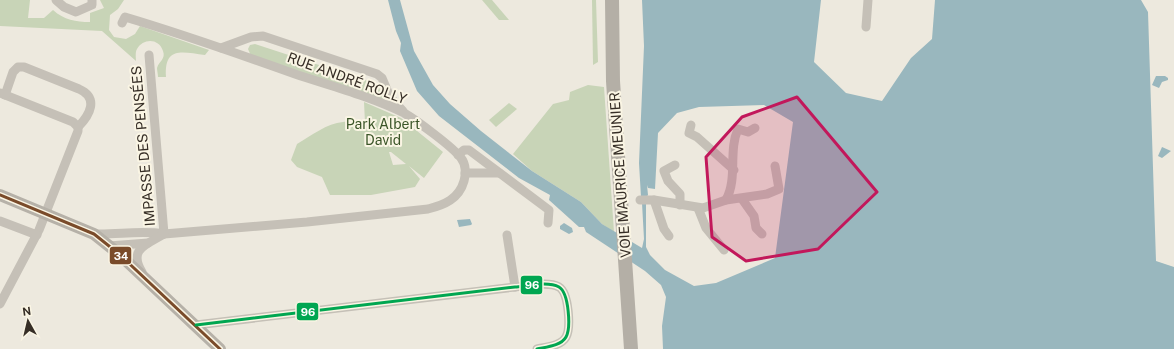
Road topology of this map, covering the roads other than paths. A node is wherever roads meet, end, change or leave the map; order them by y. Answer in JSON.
{"nodes":[{"id":1,"x":56,"y":0,"type":"edge"},
{"id":2,"x":92,"y":0,"type":"edge"},
{"id":3,"x":612,"y":0,"type":"edge"},
{"id":4,"x":868,"y":0,"type":"edge"},
{"id":5,"x":122,"y":23,"type":"dead end"},
{"id":6,"x":866,"y":27,"type":"dead end"},
{"id":7,"x":263,"y":36,"type":"junction"},
{"id":8,"x":221,"y":48,"type":"junction"},
{"id":9,"x":149,"y":56,"type":"dead end"},
{"id":10,"x":247,"y":57,"type":"junction"},
{"id":11,"x":2,"y":94,"type":"edge"},
{"id":12,"x":405,"y":114,"type":"junction"},
{"id":13,"x":691,"y":125,"type":"dead end"},
{"id":14,"x":78,"y":127,"type":"junction"},
{"id":15,"x":755,"y":128,"type":"dead end"},
{"id":16,"x":458,"y":155,"type":"junction"},
{"id":17,"x":675,"y":165,"type":"dead end"},
{"id":18,"x":775,"y":166,"type":"dead end"},
{"id":19,"x":734,"y":170,"type":"junction"},
{"id":20,"x":465,"y":173,"type":"junction"},
{"id":21,"x":499,"y":173,"type":"junction"},
{"id":22,"x":0,"y":195,"type":"edge"},
{"id":23,"x":742,"y":199,"type":"junction"},
{"id":24,"x":640,"y":200,"type":"dead end"},
{"id":25,"x":654,"y":200,"type":"junction"},
{"id":26,"x":726,"y":200,"type":"junction"},
{"id":27,"x":680,"y":205,"type":"junction"},
{"id":28,"x":698,"y":208,"type":"junction"},
{"id":29,"x":45,"y":213,"type":"junction"},
{"id":30,"x":0,"y":221,"type":"edge"},
{"id":31,"x":548,"y":223,"type":"dead end"},
{"id":32,"x":94,"y":234,"type":"junction"},
{"id":33,"x":128,"y":234,"type":"junction"},
{"id":34,"x":164,"y":234,"type":"junction"},
{"id":35,"x":762,"y":234,"type":"dead end"},
{"id":36,"x":37,"y":235,"type":"junction"},
{"id":37,"x":507,"y":235,"type":"dead end"},
{"id":38,"x":669,"y":236,"type":"dead end"},
{"id":39,"x":149,"y":243,"type":"junction"},
{"id":40,"x":108,"y":245,"type":"junction"},
{"id":41,"x":724,"y":250,"type":"dead end"},
{"id":42,"x":145,"y":277,"type":"junction"},
{"id":43,"x":515,"y":287,"type":"junction"},
{"id":44,"x":0,"y":304,"type":"edge"},
{"id":45,"x":196,"y":326,"type":"junction"},
{"id":46,"x":220,"y":349,"type":"edge"},
{"id":47,"x":537,"y":349,"type":"edge"},
{"id":48,"x":631,"y":349,"type":"edge"}],
"edges":[{"from":1,"to":2,"type":"street"},
{"from":3,"to":48,"type":"main road","name":"VOIE MAURICE MEUNIER"},
{"from":4,"to":6,"type":"street"},
{"from":5,"to":8,"type":"street","name":"RUE ANDRÉ ROLLY"},
{"from":7,"to":8,"type":"street"},
{"from":7,"to":10,"type":"street"},
{"from":7,"to":12,"type":"street"},
{"from":8,"to":10,"type":"street","name":"RUE ANDRÉ ROLLY"},
{"from":9,"to":34,"type":"street","name":"IMPASSE DES PENSÉES"},
{"from":10,"to":12,"type":"street","name":"RUE ANDRÉ ROLLY"},
{"from":11,"to":14,"type":"street"},
{"from":11,"to":14,"type":"street"},
{"from":12,"to":16,"type":"street","name":"RUE ANDRÉ ROLLY"},
{"from":13,"to":19,"type":"street"},
{"from":14,"to":29,"type":"street"},
{"from":15,"to":19,"type":"street"},
{"from":16,"to":20,"type":"street"},
{"from":16,"to":21,"type":"street"},
{"from":17,"to":27,"type":"street"},
{"from":18,"to":23,"type":"street"},
{"from":19,"to":26,"type":"street"},
{"from":20,"to":21,"type":"street"},
{"from":20,"to":34,"type":"street"},
{"from":21,"to":31,"type":"street"},
{"from":22,"to":29,"type":"main road"},
{"from":23,"to":26,"type":"street"},
{"from":23,"to":35,"type":"street"},
{"from":24,"to":25,"type":"street"},
{"from":25,"to":27,"type":"street"},
{"from":25,"to":38,"type":"street"},
{"from":26,"to":28,"type":"street"},
{"from":27,"to":28,"type":"street"},
{"from":28,"to":41,"type":"street"},
{"from":29,"to":32,"type":"main road"},
{"from":29,"to":36,"type":"street"},
{"from":30,"to":36,"type":"street"},
{"from":32,"to":33,"type":"street"},
{"from":32,"to":40,"type":"main road"},
{"from":33,"to":34,"type":"street"},
{"from":33,"to":40,"type":"street"},
{"from":34,"to":39,"type":"street"},
{"from":36,"to":44,"type":"street"},
{"from":37,"to":43,"type":"street"},
{"from":39,"to":40,"type":"street"},
{"from":39,"to":42,"type":"street"},
{"from":40,"to":42,"type":"main road"},
{"from":42,"to":45,"type":"main road"},
{"from":43,"to":45,"type":"street"},
{"from":43,"to":47,"type":"street"},
{"from":45,"to":46,"type":"main road"}]}
